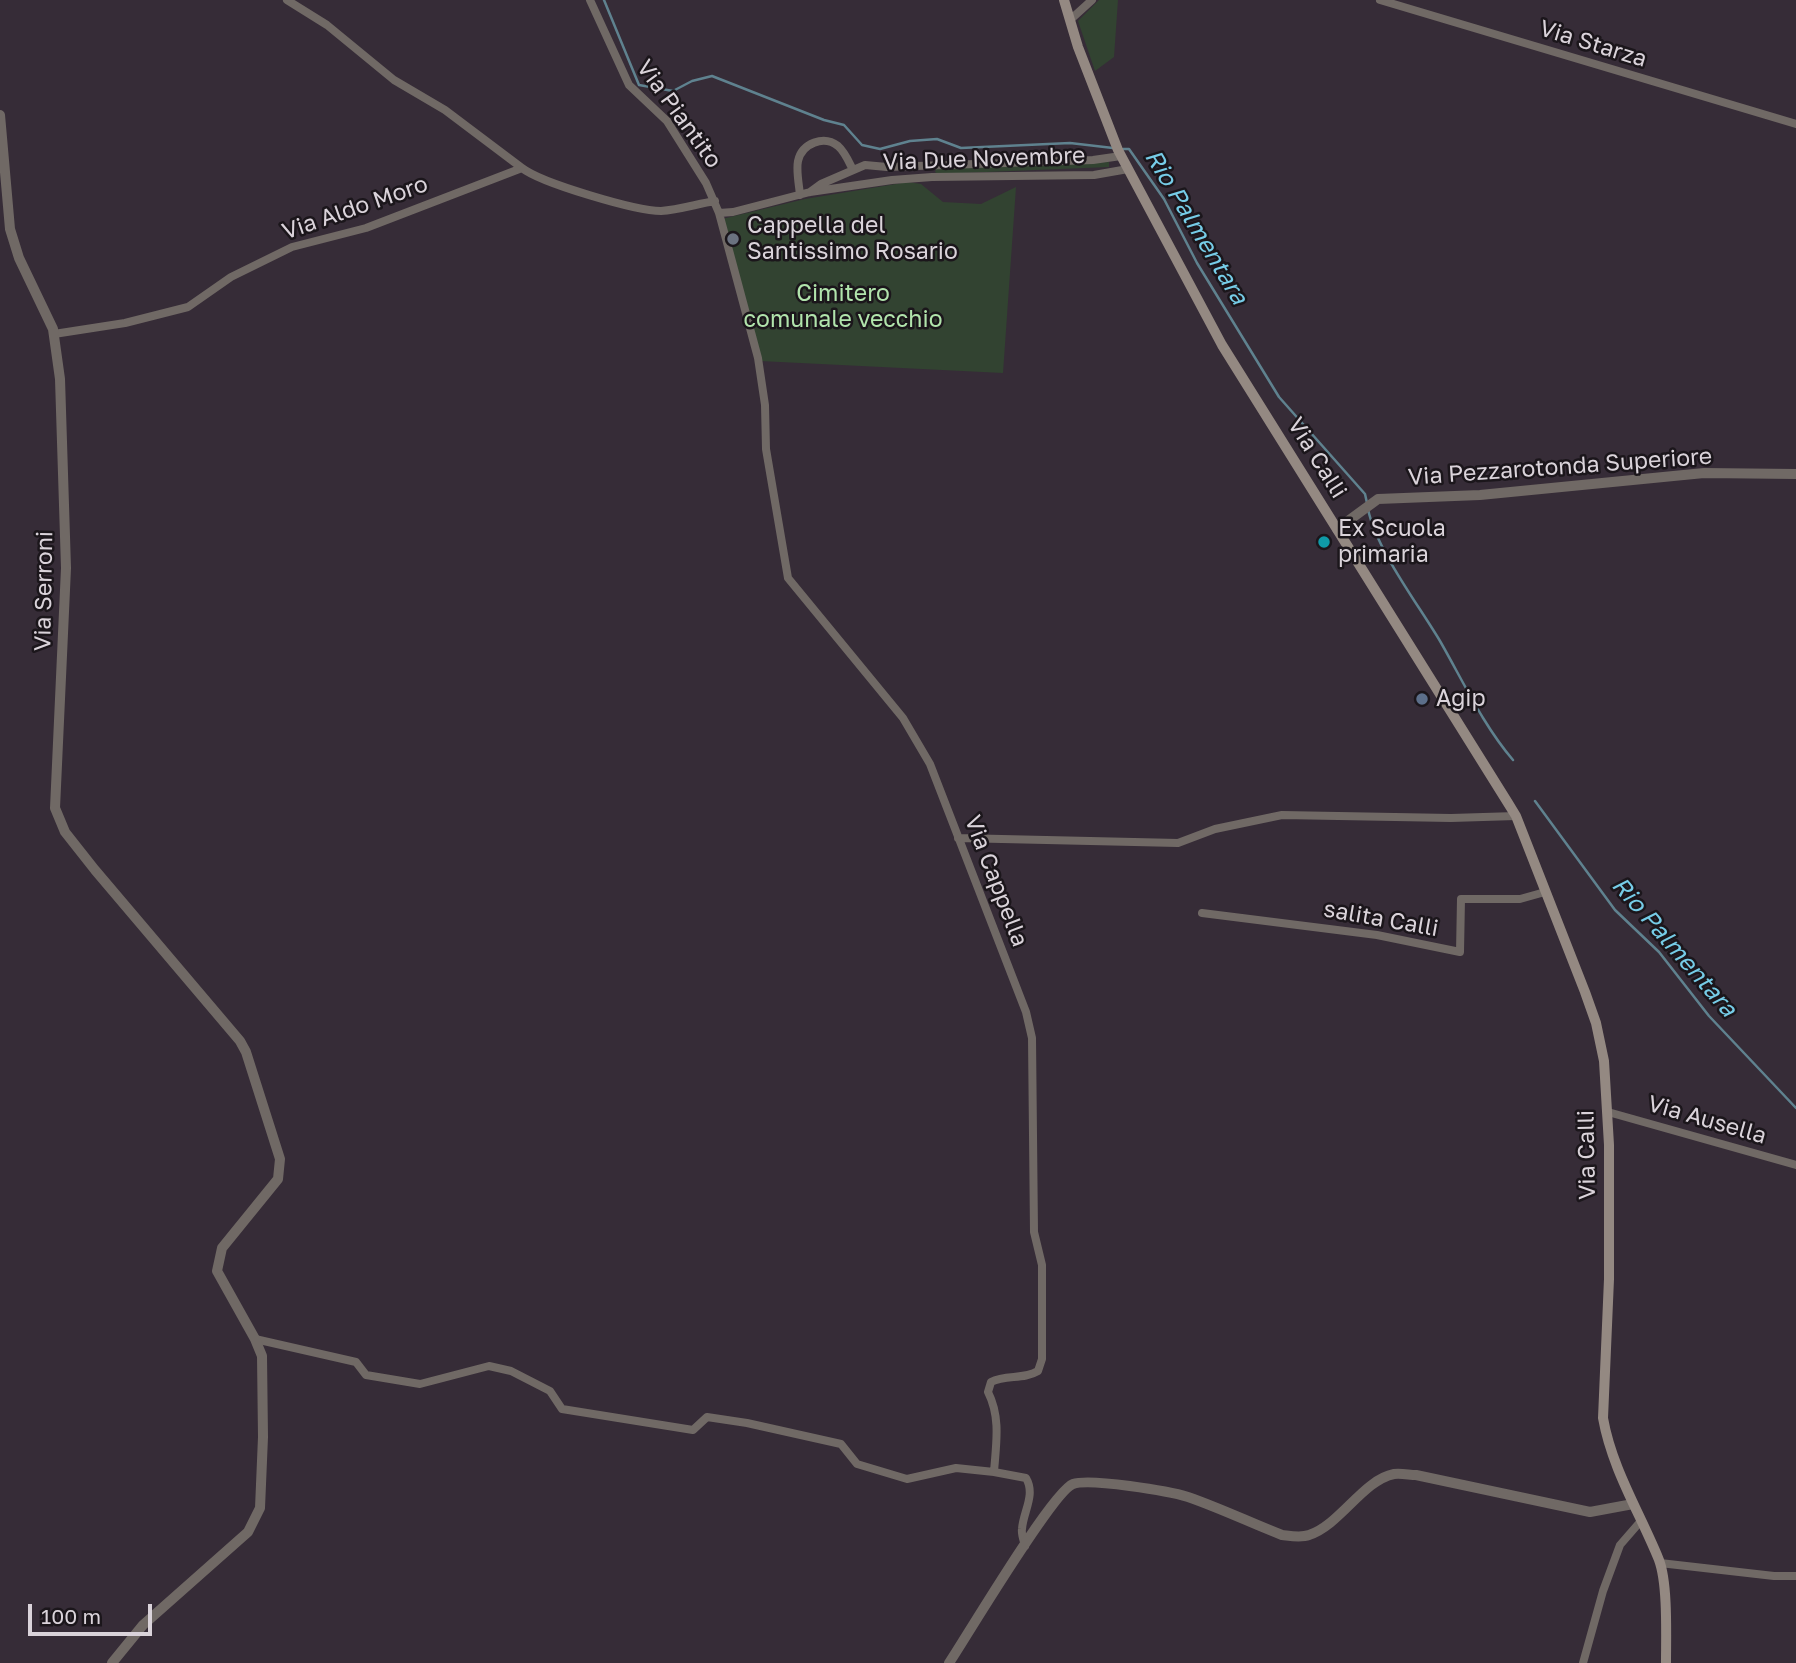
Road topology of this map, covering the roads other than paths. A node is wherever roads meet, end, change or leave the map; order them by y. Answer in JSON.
{"nodes":[{"id":1,"x":287,"y":0,"type":"edge"},
{"id":2,"x":590,"y":0,"type":"edge"},
{"id":3,"x":1064,"y":0,"type":"edge"},
{"id":4,"x":1092,"y":0,"type":"edge"},
{"id":5,"x":1380,"y":0,"type":"edge"},
{"id":6,"x":1070,"y":20,"type":"junction"},
{"id":7,"x":0,"y":115,"type":"edge"},
{"id":8,"x":1796,"y":124,"type":"edge"},
{"id":9,"x":1120,"y":153,"type":"junction"},
{"id":10,"x":522,"y":168,"type":"junction"},
{"id":11,"x":1128,"y":169,"type":"junction"},
{"id":12,"x":853,"y":170,"type":"junction"},
{"id":13,"x":810,"y":192,"type":"junction"},
{"id":14,"x":800,"y":195,"type":"junction"},
{"id":15,"x":715,"y":201,"type":"junction"},
{"id":16,"x":719,"y":213,"type":"junction"},
{"id":17,"x":54,"y":334,"type":"junction"},
{"id":18,"x":1796,"y":474,"type":"edge"},
{"id":19,"x":1336,"y":529,"type":"junction"},
{"id":20,"x":1516,"y":816,"type":"junction"},
{"id":21,"x":958,"y":838,"type":"junction"},
{"id":22,"x":1545,"y":892,"type":"junction"},
{"id":23,"x":1202,"y":913,"type":"dead end"},
{"id":24,"x":1608,"y":1112,"type":"junction"},
{"id":25,"x":1796,"y":1165,"type":"edge"},
{"id":26,"x":255,"y":1339,"type":"junction"},
{"id":27,"x":994,"y":1472,"type":"junction"},
{"id":28,"x":1633,"y":1504,"type":"junction"},
{"id":29,"x":1640,"y":1522,"type":"junction"},
{"id":30,"x":1025,"y":1546,"type":"junction"},
{"id":31,"x":1660,"y":1563,"type":"junction"},
{"id":32,"x":1796,"y":1576,"type":"edge"},
{"id":33,"x":112,"y":1663,"type":"edge"},
{"id":34,"x":949,"y":1663,"type":"edge"},
{"id":35,"x":1583,"y":1663,"type":"edge"},
{"id":36,"x":1666,"y":1663,"type":"edge"}],
"edges":[{"from":1,"to":10,"type":"street"},
{"from":2,"to":15,"type":"street","name":"Via Piantito"},
{"from":3,"to":6,"type":"main road","name":"Via Calli"},
{"from":4,"to":6,"type":"street"},
{"from":5,"to":8,"type":"street","name":"Via Starza"},
{"from":6,"to":9,"type":"main road","name":"Via Calli"},
{"from":7,"to":17,"type":"street","name":"Via Serroni"},
{"from":9,"to":11,"type":"main road","name":"Via Calli"},
{"from":9,"to":12,"type":"street","name":"Via Due Novembre"},
{"from":10,"to":15,"type":"street"},
{"from":10,"to":17,"type":"street","name":"Via Aldo Moro"},
{"from":11,"to":13,"type":"street","name":"Via Due Novembre"},
{"from":11,"to":19,"type":"main road","name":"Via Calli"},
{"from":12,"to":13,"type":"street","name":"Via Due Novembre"},
{"from":12,"to":14,"type":"street"},
{"from":13,"to":14,"type":"street","name":"Via Due Novembre"},
{"from":14,"to":16,"type":"street","name":"Via Due Novembre"},
{"from":15,"to":16,"type":"street","name":"Via Piantito"},
{"from":16,"to":21,"type":"street","name":"Via Cappella"},
{"from":17,"to":26,"type":"street","name":"Via Serroni"},
{"from":18,"to":19,"type":"street","name":"Via Pezzarotonda Superiore"},
{"from":19,"to":20,"type":"main road","name":"Via Calli"},
{"from":20,"to":21,"type":"street"},
{"from":20,"to":22,"type":"main road","name":"Via Calli"},
{"from":21,"to":27,"type":"street","name":"Via Cappella"},
{"from":22,"to":23,"type":"street","name":"salita Calli"},
{"from":22,"to":24,"type":"main road","name":"Via Calli"},
{"from":24,"to":25,"type":"street","name":"Via Ausella"},
{"from":24,"to":28,"type":"main road","name":"Via Calli"},
{"from":26,"to":27,"type":"street"},
{"from":26,"to":33,"type":"street","name":"Via Serroni"},
{"from":27,"to":30,"type":"street"},
{"from":28,"to":29,"type":"main road","name":"Via Calli"},
{"from":28,"to":30,"type":"street"},
{"from":29,"to":31,"type":"main road","name":"Via Calli"},
{"from":29,"to":35,"type":"street"},
{"from":30,"to":34,"type":"street"},
{"from":31,"to":32,"type":"street"},
{"from":31,"to":36,"type":"main road","name":"Via Calli"}]}
